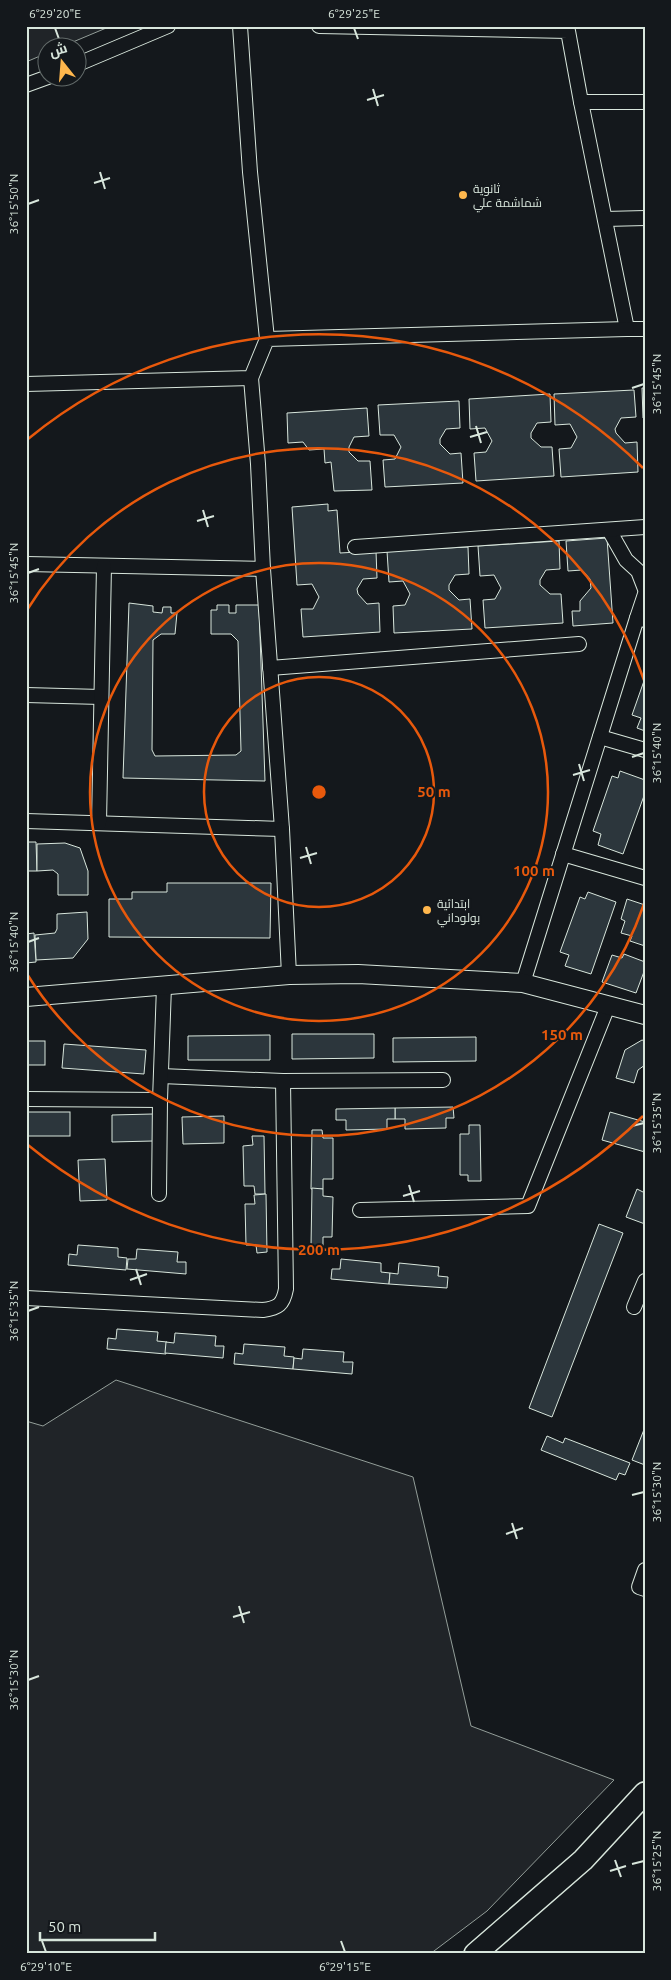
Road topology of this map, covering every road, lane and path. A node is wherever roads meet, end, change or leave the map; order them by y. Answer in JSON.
{"nodes":[{"id":1,"x":168,"y":26,"type":"edge"},
{"id":2,"x":240,"y":26,"type":"edge"},
{"id":3,"x":319,"y":26,"type":"edge"},
{"id":4,"x":88,"y":60,"type":"edge"},
{"id":5,"x":38,"y":80,"type":"edge"},
{"id":6,"x":26,"y":85,"type":"edge"},
{"id":7,"x":581,"y":102,"type":"junction"},
{"id":8,"x":645,"y":102,"type":"edge"},
{"id":9,"x":645,"y":218,"type":"edge"},
{"id":10,"x":605,"y":219,"type":"junction"},
{"id":11,"x":627,"y":329,"type":"junction"},
{"id":12,"x":645,"y":329,"type":"edge"},
{"id":13,"x":267,"y":339,"type":"junction"},
{"id":14,"x":251,"y":378,"type":"junction"},
{"id":15,"x":26,"y":384,"type":"edge"},
{"id":16,"x":645,"y":527,"type":"edge"},
{"id":17,"x":609,"y":530,"type":"junction"},
{"id":18,"x":355,"y":548,"type":"dead end"},
{"id":19,"x":26,"y":564,"type":"edge"},
{"id":20,"x":104,"y":566,"type":"junction"},
{"id":21,"x":263,"y":569,"type":"junction"},
{"id":22,"x":645,"y":589,"type":"edge"},
{"id":23,"x":645,"y":594,"type":"edge"},
{"id":24,"x":641,"y":619,"type":"edge"},
{"id":25,"x":578,"y":644,"type":"dead end"},
{"id":26,"x":270,"y":668,"type":"junction"},
{"id":27,"x":26,"y":695,"type":"edge"},
{"id":28,"x":101,"y":697,"type":"junction"},
{"id":29,"x":600,"y":737,"type":"junction"},
{"id":30,"x":645,"y":750,"type":"edge"},
{"id":31,"x":26,"y":821,"type":"edge"},
{"id":32,"x":99,"y":822,"type":"junction"},
{"id":33,"x":282,"y":829,"type":"junction"},
{"id":34,"x":564,"y":854,"type":"junction"},
{"id":35,"x":645,"y":878,"type":"edge"},
{"id":36,"x":290,"y":975,"type":"junction"},
{"id":37,"x":523,"y":983,"type":"junction"},
{"id":38,"x":164,"y":986,"type":"junction"},
{"id":39,"x":26,"y":997,"type":"edge"},
{"id":40,"x":608,"y":1006,"type":"junction"},
{"id":41,"x":645,"y":1015,"type":"edge"},
{"id":42,"x":161,"y":1076,"type":"junction"},
{"id":43,"x":442,"y":1080,"type":"dead end"},
{"id":44,"x":283,"y":1081,"type":"junction"},
{"id":45,"x":26,"y":1099,"type":"edge"},
{"id":46,"x":160,"y":1100,"type":"junction"},
{"id":47,"x":159,"y":1194,"type":"dead end"},
{"id":48,"x":360,"y":1210,"type":"dead end"},
{"id":49,"x":645,"y":1281,"type":"edge"},
{"id":50,"x":26,"y":1298,"type":"edge"},
{"id":51,"x":634,"y":1307,"type":"dead end"},
{"id":52,"x":645,"y":1570,"type":"edge"},
{"id":53,"x":645,"y":1589,"type":"edge"},
{"id":54,"x":645,"y":1793,"type":"edge"},
{"id":55,"x":475,"y":1954,"type":"edge"}],
"edges":[{"from":1,"to":4,"type":"street"},
{"from":2,"to":13,"type":"street"},
{"from":3,"to":7,"type":"street"},
{"from":5,"to":6,"type":"street"},
{"from":7,"to":8,"type":"street"},
{"from":7,"to":10,"type":"street"},
{"from":9,"to":10,"type":"street"},
{"from":10,"to":11,"type":"street"},
{"from":11,"to":12,"type":"street"},
{"from":11,"to":13,"type":"street"},
{"from":13,"to":14,"type":"street"},
{"from":14,"to":15,"type":"street"},
{"from":14,"to":21,"type":"street"},
{"from":16,"to":17,"type":"street"},
{"from":17,"to":18,"type":"street"},
{"from":17,"to":22,"type":"street"},
{"from":19,"to":20,"type":"street"},
{"from":20,"to":21,"type":"street"},
{"from":20,"to":28,"type":"street"},
{"from":21,"to":26,"type":"street"},
{"from":23,"to":24,"type":"street"},
{"from":24,"to":29,"type":"street"},
{"from":25,"to":26,"type":"street"},
{"from":26,"to":33,"type":"street"},
{"from":27,"to":28,"type":"street"},
{"from":28,"to":32,"type":"street"},
{"from":29,"to":30,"type":"street"},
{"from":29,"to":34,"type":"street"},
{"from":31,"to":32,"type":"street"},
{"from":32,"to":33,"type":"street"},
{"from":33,"to":36,"type":"street"},
{"from":34,"to":35,"type":"street"},
{"from":34,"to":37,"type":"street"},
{"from":36,"to":37,"type":"street"},
{"from":36,"to":38,"type":"street"},
{"from":37,"to":40,"type":"street"},
{"from":38,"to":39,"type":"street"},
{"from":38,"to":42,"type":"street"},
{"from":40,"to":41,"type":"street"},
{"from":40,"to":48,"type":"street"},
{"from":42,"to":44,"type":"street"},
{"from":42,"to":46,"type":"street"},
{"from":43,"to":44,"type":"street"},
{"from":44,"to":50,"type":"street"},
{"from":45,"to":46,"type":"street"},
{"from":46,"to":47,"type":"street"},
{"from":49,"to":51,"type":"street"},
{"from":52,"to":53,"type":"street"},
{"from":54,"to":55,"type":"main road"}]}
